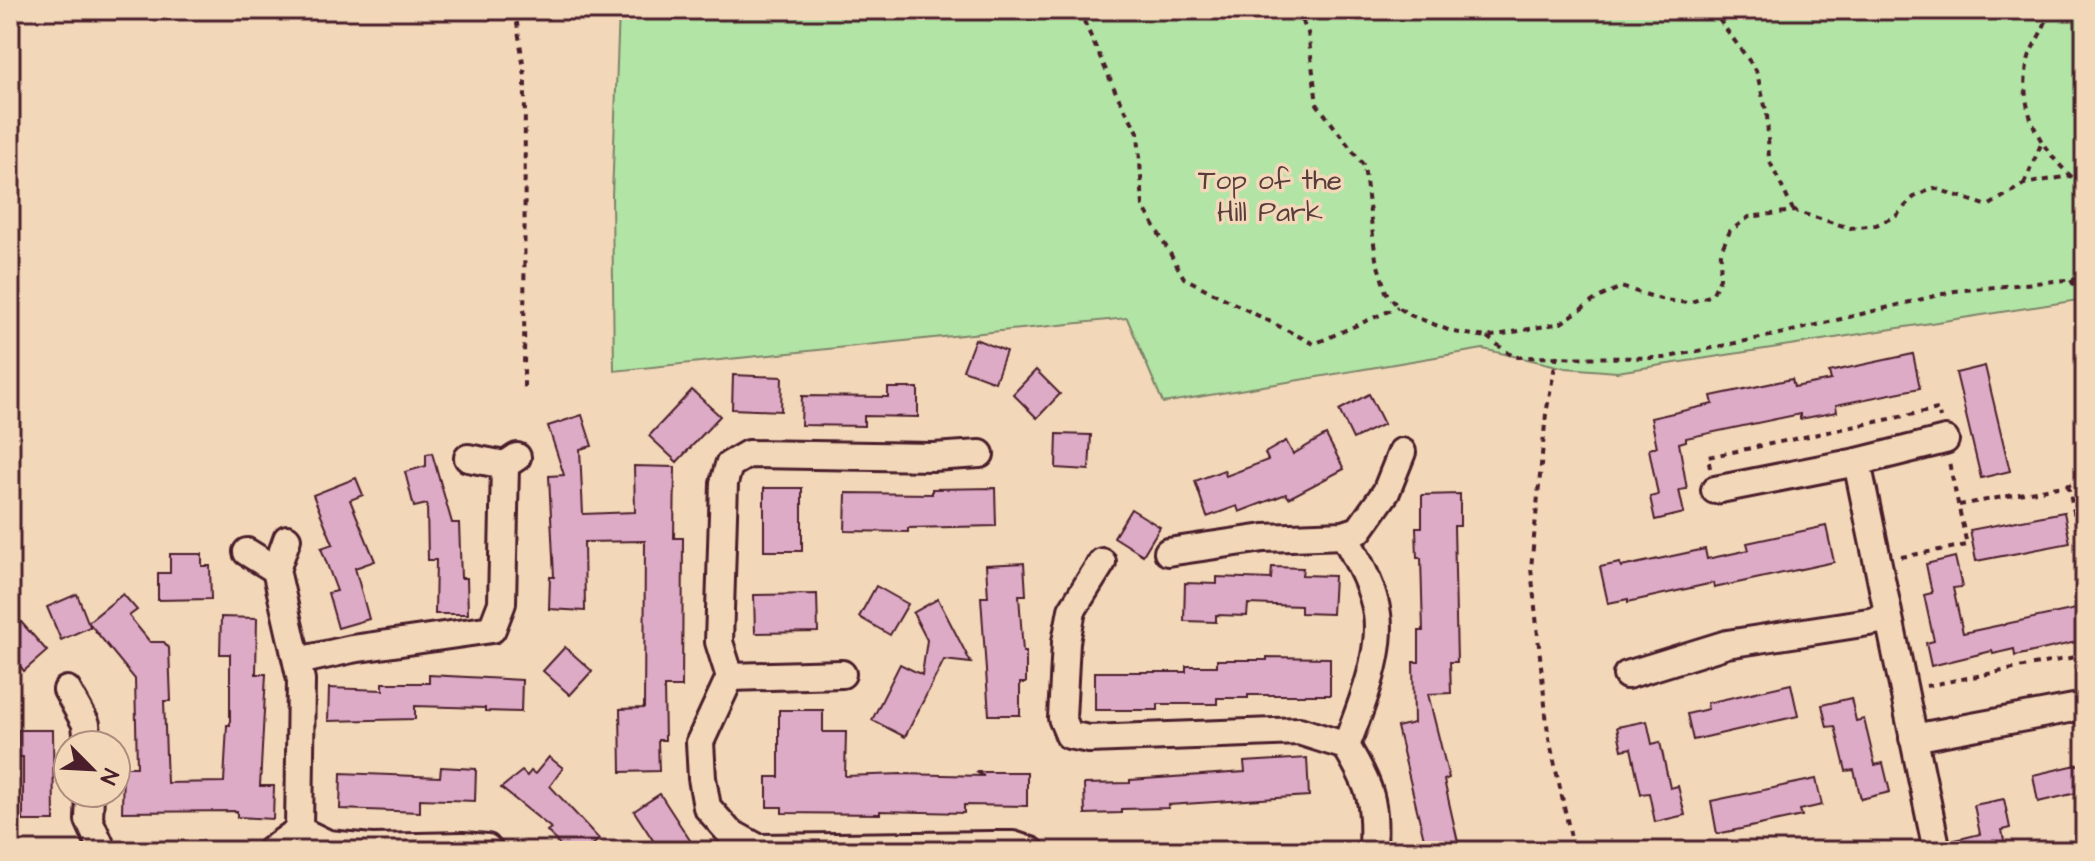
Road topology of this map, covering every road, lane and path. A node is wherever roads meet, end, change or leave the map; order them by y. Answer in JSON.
{"nodes":[{"id":1,"x":515,"y":10,"type":"edge"},
{"id":2,"x":1079,"y":10,"type":"edge"},
{"id":3,"x":1297,"y":10,"type":"edge"},
{"id":4,"x":1712,"y":10,"type":"edge"},
{"id":5,"x":2048,"y":10,"type":"edge"},
{"id":6,"x":2043,"y":141,"type":"junction"},
{"id":7,"x":2070,"y":176,"type":"junction"},
{"id":8,"x":2024,"y":184,"type":"junction"},
{"id":9,"x":2085,"y":188,"type":"edge"},
{"id":10,"x":1794,"y":211,"type":"junction"},
{"id":11,"x":2085,"y":278,"type":"edge"},
{"id":12,"x":2071,"y":280,"type":"junction"},
{"id":13,"x":2085,"y":305,"type":"edge"},
{"id":14,"x":1398,"y":307,"type":"junction"},
{"id":15,"x":1487,"y":337,"type":"junction"},
{"id":16,"x":1557,"y":355,"type":"junction"},
{"id":17,"x":524,"y":391,"type":"dead end"},
{"id":18,"x":1945,"y":440,"type":"dead end"},
{"id":19,"x":1402,"y":452,"type":"dead end"},
{"id":20,"x":980,"y":454,"type":"dead end"},
{"id":21,"x":468,"y":458,"type":"dead end"},
{"id":22,"x":1857,"y":462,"type":"junction"},
{"id":23,"x":2085,"y":482,"type":"edge"},
{"id":24,"x":2068,"y":485,"type":"junction"},
{"id":25,"x":1715,"y":490,"type":"dead end"},
{"id":26,"x":1959,"y":505,"type":"dead end"},
{"id":27,"x":1344,"y":535,"type":"junction"},
{"id":28,"x":287,"y":539,"type":"dead end"},
{"id":29,"x":247,"y":552,"type":"dead end"},
{"id":30,"x":1168,"y":552,"type":"dead end"},
{"id":31,"x":1102,"y":562,"type":"dead end"},
{"id":32,"x":2085,"y":562,"type":"edge"},
{"id":33,"x":276,"y":570,"type":"junction"},
{"id":34,"x":1888,"y":619,"type":"junction"},
{"id":35,"x":2085,"y":655,"type":"edge"},
{"id":36,"x":298,"y":661,"type":"junction"},
{"id":37,"x":842,"y":674,"type":"dead end"},
{"id":38,"x":1627,"y":675,"type":"dead end"},
{"id":39,"x":730,"y":677,"type":"junction"},
{"id":40,"x":1926,"y":686,"type":"dead end"},
{"id":41,"x":67,"y":690,"type":"dead end"},
{"id":42,"x":2079,"y":707,"type":"dead end"},
{"id":43,"x":86,"y":729,"type":"edge"},
{"id":44,"x":1913,"y":738,"type":"junction"},
{"id":45,"x":1346,"y":746,"type":"junction"},
{"id":46,"x":89,"y":809,"type":"edge"},
{"id":47,"x":299,"y":830,"type":"junction"},
{"id":48,"x":1933,"y":850,"type":"edge"},
{"id":49,"x":103,"y":851,"type":"edge"},
{"id":50,"x":270,"y":851,"type":"edge"},
{"id":51,"x":489,"y":851,"type":"edge"},
{"id":52,"x":1031,"y":851,"type":"edge"},
{"id":53,"x":1373,"y":851,"type":"edge"},
{"id":54,"x":1574,"y":851,"type":"edge"}],
"edges":[{"from":1,"to":17,"type":"path"},
{"from":2,"to":14,"type":"path"},
{"from":3,"to":14,"type":"path"},
{"from":4,"to":10,"type":"path"},
{"from":5,"to":6,"type":"path"},
{"from":6,"to":7,"type":"path"},
{"from":6,"to":8,"type":"path"},
{"from":7,"to":8,"type":"path"},
{"from":7,"to":9,"type":"path"},
{"from":8,"to":10,"type":"path"},
{"from":10,"to":15,"type":"path"},
{"from":11,"to":12,"type":"path"},
{"from":12,"to":13,"type":"path"},
{"from":12,"to":16,"type":"path"},
{"from":14,"to":15,"type":"path"},
{"from":15,"to":16,"type":"path"},
{"from":16,"to":54,"type":"path"},
{"from":18,"to":22,"type":"street"},
{"from":19,"to":27,"type":"street"},
{"from":20,"to":39,"type":"street"},
{"from":21,"to":36,"type":"street"},
{"from":22,"to":25,"type":"street"},
{"from":22,"to":34,"type":"street"},
{"from":23,"to":24,"type":"path"},
{"from":24,"to":26,"type":"path"},
{"from":24,"to":32,"type":"path"},
{"from":27,"to":30,"type":"street"},
{"from":27,"to":45,"type":"street"},
{"from":28,"to":33,"type":"street"},
{"from":29,"to":33,"type":"street"},
{"from":31,"to":45,"type":"street"},
{"from":33,"to":36,"type":"street"},
{"from":34,"to":38,"type":"street"},
{"from":34,"to":44,"type":"street"},
{"from":35,"to":40,"type":"path"},
{"from":36,"to":47,"type":"street"},
{"from":37,"to":39,"type":"street"},
{"from":39,"to":52,"type":"street"},
{"from":41,"to":43,"type":"street"},
{"from":42,"to":44,"type":"street"},
{"from":44,"to":48,"type":"street"},
{"from":45,"to":53,"type":"street"},
{"from":46,"to":49,"type":"street"},
{"from":47,"to":50,"type":"street"},
{"from":47,"to":51,"type":"street"}]}
